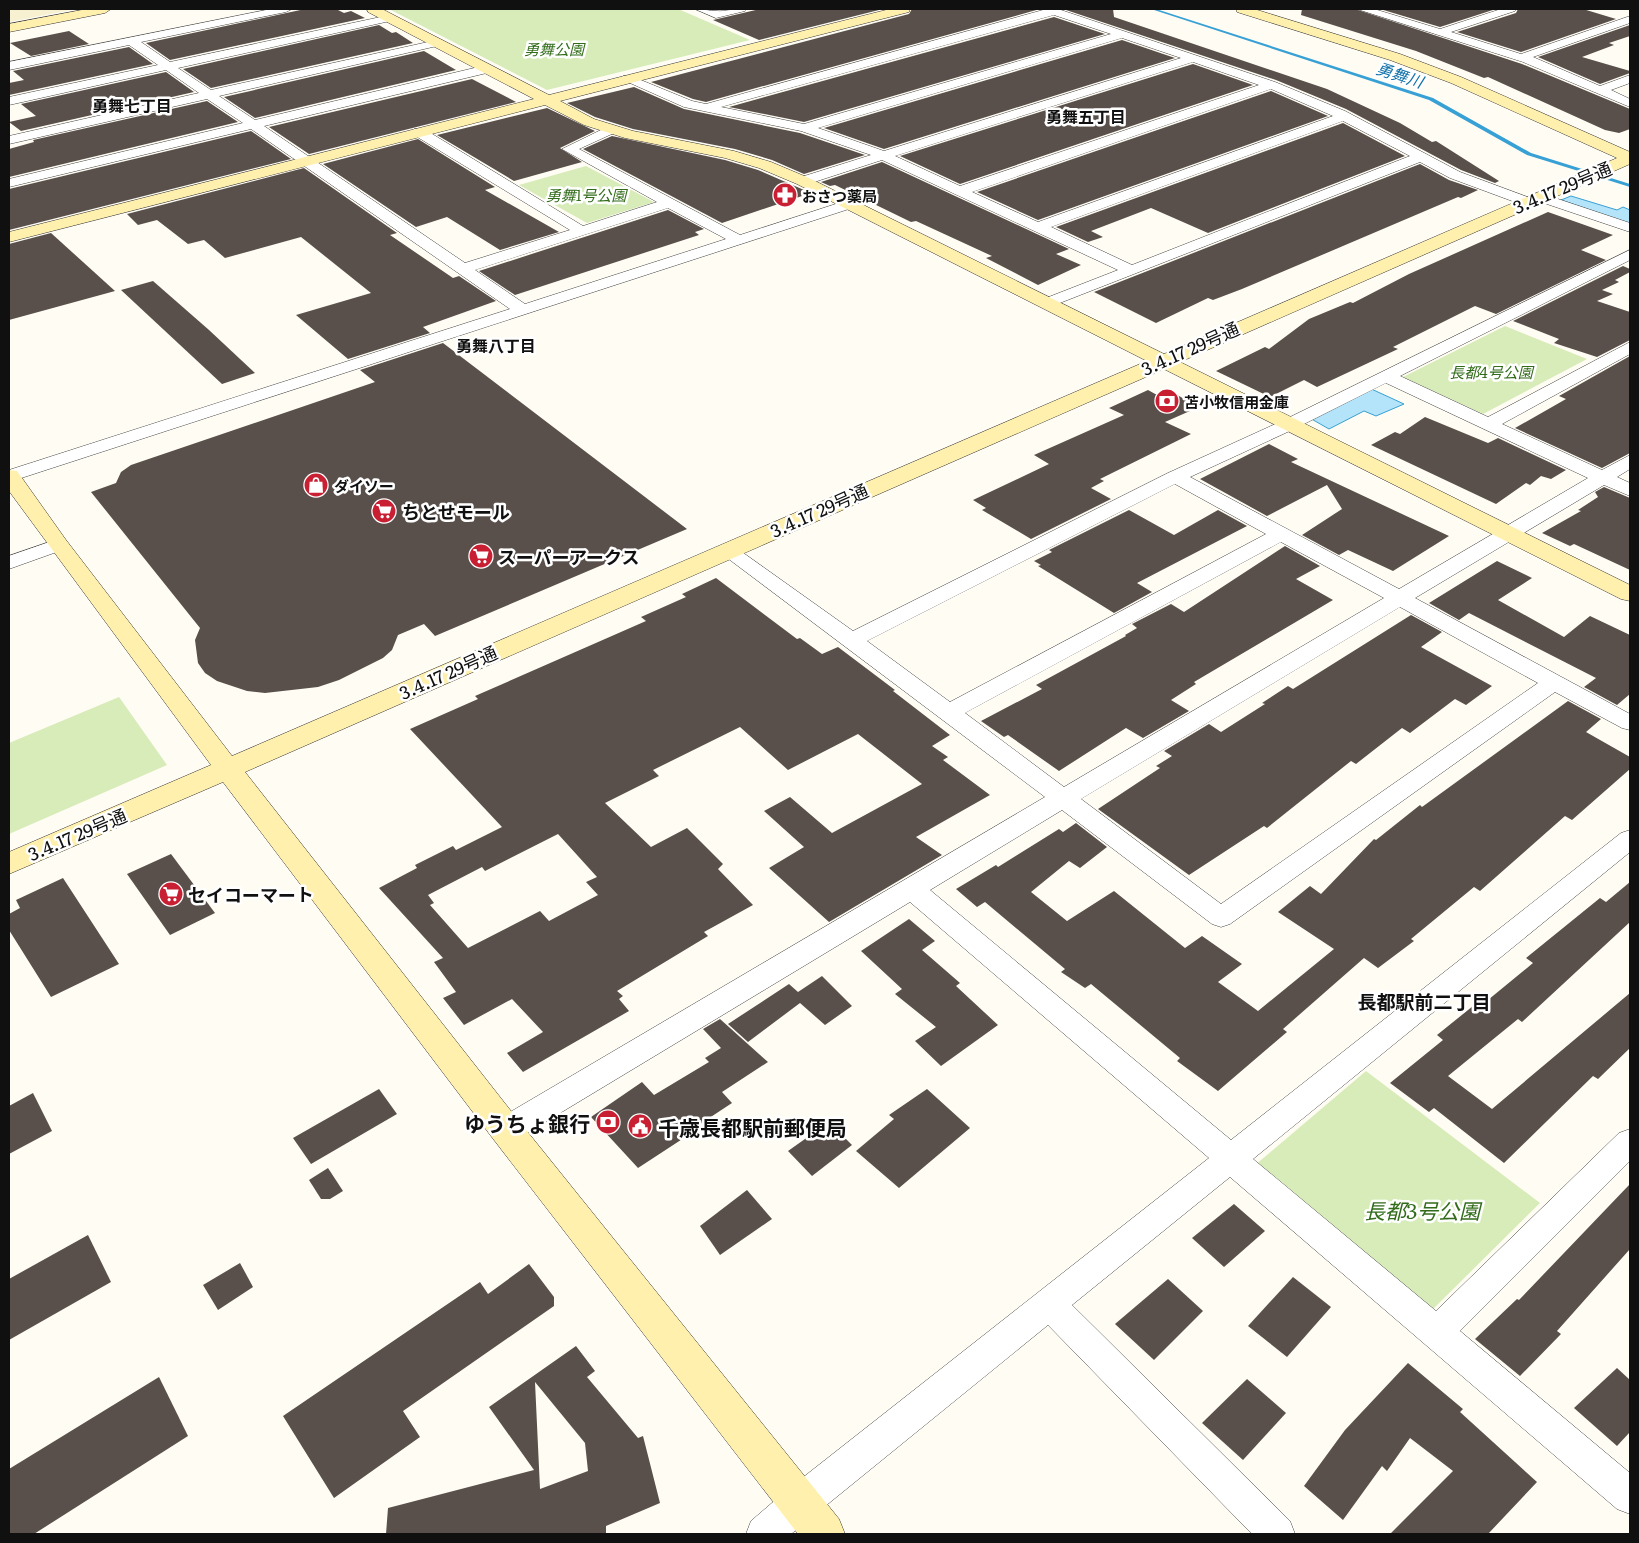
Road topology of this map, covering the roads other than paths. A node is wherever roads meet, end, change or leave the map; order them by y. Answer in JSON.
{"nodes":[{"id":1,"x":105,"y":9,"type":"edge"},
{"id":2,"x":286,"y":9,"type":"edge"},
{"id":3,"x":372,"y":9,"type":"edge"},
{"id":4,"x":701,"y":9,"type":"edge"},
{"id":5,"x":741,"y":9,"type":"edge"},
{"id":6,"x":904,"y":9,"type":"edge"},
{"id":7,"x":1242,"y":9,"type":"edge"},
{"id":8,"x":1363,"y":9,"type":"edge"},
{"id":9,"x":1511,"y":9,"type":"edge"},
{"id":10,"x":1051,"y":10,"type":"edge"},
{"id":11,"x":390,"y":18,"type":"junction"},
{"id":12,"x":1630,"y":19,"type":"edge"},
{"id":13,"x":9,"y":28,"type":"edge"},
{"id":14,"x":1441,"y":32,"type":"junction"},
{"id":15,"x":1124,"y":34,"type":"junction"},
{"id":16,"x":131,"y":41,"type":"junction"},
{"id":17,"x":437,"y":43,"type":"junction"},
{"id":18,"x":1523,"y":57,"type":"junction"},
{"id":19,"x":1194,"y":58,"type":"junction"},
{"id":20,"x":9,"y":66,"type":"edge"},
{"id":21,"x":168,"y":66,"type":"junction"},
{"id":22,"x":487,"y":69,"type":"junction"},
{"id":23,"x":1630,"y":78,"type":"edge"},
{"id":24,"x":627,"y":79,"type":"junction"},
{"id":25,"x":1271,"y":85,"type":"junction"},
{"id":26,"x":1600,"y":90,"type":"junction"},
{"id":27,"x":209,"y":95,"type":"junction"},
{"id":28,"x":544,"y":100,"type":"junction"},
{"id":29,"x":9,"y":101,"type":"edge"},
{"id":30,"x":1630,"y":103,"type":"edge"},
{"id":31,"x":704,"y":108,"type":"junction"},
{"id":32,"x":1344,"y":116,"type":"junction"},
{"id":33,"x":252,"y":125,"type":"junction"},
{"id":34,"x":804,"y":128,"type":"junction"},
{"id":35,"x":609,"y":130,"type":"junction"},
{"id":36,"x":419,"y":132,"type":"junction"},
{"id":37,"x":9,"y":140,"type":"edge"},
{"id":38,"x":884,"y":156,"type":"junction"},
{"id":39,"x":1420,"y":157,"type":"junction"},
{"id":40,"x":1630,"y":158,"type":"edge"},
{"id":41,"x":304,"y":162,"type":"junction"},
{"id":42,"x":803,"y":181,"type":"junction"},
{"id":43,"x":9,"y":183,"type":"edge"},
{"id":44,"x":960,"y":191,"type":"junction"},
{"id":45,"x":1534,"y":199,"type":"junction"},
{"id":46,"x":669,"y":203,"type":"junction"},
{"id":47,"x":850,"y":204,"type":"junction"},
{"id":48,"x":1038,"y":227,"type":"junction"},
{"id":49,"x":1630,"y":228,"type":"edge"},
{"id":50,"x":582,"y":231,"type":"junction"},
{"id":51,"x":9,"y":237,"type":"edge"},
{"id":52,"x":738,"y":240,"type":"junction"},
{"id":53,"x":1630,"y":254,"type":"edge"},
{"id":54,"x":462,"y":269,"type":"junction"},
{"id":55,"x":1131,"y":270,"type":"junction"},
{"id":56,"x":1047,"y":302,"type":"junction"},
{"id":57,"x":523,"y":310,"type":"junction"},
{"id":58,"x":1630,"y":347,"type":"edge"},
{"id":59,"x":1161,"y":361,"type":"junction"},
{"id":60,"x":1386,"y":376,"type":"junction"},
{"id":61,"x":1488,"y":424,"type":"junction"},
{"id":62,"x":1288,"y":425,"type":"junction"},
{"id":63,"x":1630,"y":461,"type":"edge"},
{"id":64,"x":9,"y":476,"type":"edge"},
{"id":65,"x":1175,"y":477,"type":"junction"},
{"id":66,"x":1602,"y":478,"type":"junction"},
{"id":67,"x":1630,"y":490,"type":"edge"},
{"id":68,"x":1282,"y":534,"type":"junction"},
{"id":69,"x":1508,"y":534,"type":"junction"},
{"id":70,"x":58,"y":545,"type":"junction"},
{"id":71,"x":728,"y":551,"type":"junction"},
{"id":72,"x":9,"y":563,"type":"edge"},
{"id":73,"x":1630,"y":594,"type":"edge"},
{"id":74,"x":1401,"y":598,"type":"junction"},
{"id":75,"x":852,"y":640,"type":"junction"},
{"id":76,"x":1554,"y":682,"type":"junction"},
{"id":77,"x":948,"y":713,"type":"junction"},
{"id":78,"x":1630,"y":723,"type":"edge"},
{"id":79,"x":228,"y":768,"type":"junction"},
{"id":80,"x":1062,"y":800,"type":"junction"},
{"id":81,"x":1630,"y":839,"type":"edge"},
{"id":82,"x":9,"y":864,"type":"edge"},
{"id":83,"x":912,"y":888,"type":"junction"},
{"id":84,"x":506,"y":1130,"type":"junction"},
{"id":85,"x":1630,"y":1142,"type":"edge"},
{"id":86,"x":1230,"y":1159,"type":"junction"},
{"id":87,"x":1049,"y":1304,"type":"junction"},
{"id":88,"x":1437,"y":1332,"type":"junction"},
{"id":89,"x":1630,"y":1496,"type":"edge"},
{"id":90,"x":800,"y":1503,"type":"junction"},
{"id":91,"x":764,"y":1534,"type":"edge"},
{"id":92,"x":824,"y":1534,"type":"edge"},
{"id":93,"x":1276,"y":1534,"type":"edge"}],
"edges":[{"from":1,"to":13,"type":"street"},
{"from":2,"to":16,"type":"street"},
{"from":3,"to":11,"type":"street"},
{"from":4,"to":5,"type":"street"},
{"from":6,"to":24,"type":"street"},
{"from":7,"to":40,"type":"street"},
{"from":8,"to":14,"type":"street"},
{"from":9,"to":14,"type":"street"},
{"from":10,"to":15,"type":"street"},
{"from":10,"to":31,"type":"street"},
{"from":11,"to":17,"type":"street"},
{"from":11,"to":21,"type":"street"},
{"from":12,"to":18,"type":"street"},
{"from":14,"to":18,"type":"street"},
{"from":15,"to":19,"type":"street"},
{"from":15,"to":34,"type":"street"},
{"from":16,"to":20,"type":"street"},
{"from":16,"to":21,"type":"street"},
{"from":17,"to":22,"type":"street"},
{"from":17,"to":27,"type":"street"},
{"from":18,"to":26,"type":"street"},
{"from":19,"to":25,"type":"street"},
{"from":19,"to":38,"type":"street"},
{"from":21,"to":27,"type":"street"},
{"from":21,"to":29,"type":"street"},
{"from":22,"to":28,"type":"street"},
{"from":22,"to":33,"type":"street"},
{"from":23,"to":26,"type":"street"},
{"from":24,"to":28,"type":"street"},
{"from":24,"to":31,"type":"street"},
{"from":25,"to":32,"type":"street"},
{"from":25,"to":44,"type":"street"},
{"from":26,"to":30,"type":"street"},
{"from":27,"to":33,"type":"street"},
{"from":27,"to":37,"type":"street"},
{"from":28,"to":35,"type":"street"},
{"from":28,"to":36,"type":"street"},
{"from":31,"to":34,"type":"street"},
{"from":32,"to":39,"type":"street"},
{"from":32,"to":48,"type":"street"},
{"from":33,"to":41,"type":"street"},
{"from":33,"to":43,"type":"street"},
{"from":34,"to":38,"type":"street"},
{"from":35,"to":42,"type":"street"},
{"from":35,"to":46,"type":"street"},
{"from":36,"to":41,"type":"street"},
{"from":36,"to":50,"type":"street"},
{"from":38,"to":42,"type":"street"},
{"from":38,"to":44,"type":"street"},
{"from":39,"to":45,"type":"street"},
{"from":39,"to":55,"type":"street"},
{"from":40,"to":45,"type":"street","name":"3.4.17 29号通"},
{"from":41,"to":51,"type":"street"},
{"from":41,"to":54,"type":"street"},
{"from":42,"to":47,"type":"street"},
{"from":44,"to":48,"type":"street"},
{"from":45,"to":49,"type":"street"},
{"from":45,"to":59,"type":"street","name":"3.4.17 29号通"},
{"from":46,"to":50,"type":"street"},
{"from":46,"to":52,"type":"street"},
{"from":47,"to":52,"type":"street"},
{"from":47,"to":56,"type":"street"},
{"from":48,"to":55,"type":"street"},
{"from":50,"to":54,"type":"street"},
{"from":52,"to":57,"type":"street"},
{"from":53,"to":60,"type":"street"},
{"from":54,"to":57,"type":"street"},
{"from":55,"to":56,"type":"street"},
{"from":56,"to":59,"type":"street"},
{"from":57,"to":64,"type":"street"},
{"from":58,"to":61,"type":"street"},
{"from":59,"to":62,"type":"street"},
{"from":59,"to":71,"type":"street","name":"3.4.17 29号通"},
{"from":60,"to":61,"type":"street"},
{"from":60,"to":62,"type":"street"},
{"from":61,"to":66,"type":"street"},
{"from":62,"to":65,"type":"street"},
{"from":62,"to":69,"type":"street"},
{"from":63,"to":66,"type":"street"},
{"from":64,"to":70,"type":"street"},
{"from":65,"to":68,"type":"street"},
{"from":65,"to":75,"type":"street"},
{"from":66,"to":67,"type":"street"},
{"from":66,"to":69,"type":"street"},
{"from":68,"to":74,"type":"street"},
{"from":68,"to":77,"type":"street"},
{"from":69,"to":73,"type":"street"},
{"from":69,"to":74,"type":"street"},
{"from":70,"to":72,"type":"street"},
{"from":70,"to":79,"type":"street"},
{"from":71,"to":75,"type":"street"},
{"from":71,"to":79,"type":"street","name":"3.4.17 29号通"},
{"from":74,"to":76,"type":"street"},
{"from":74,"to":80,"type":"street"},
{"from":75,"to":77,"type":"street"},
{"from":76,"to":78,"type":"street"},
{"from":76,"to":80,"type":"street"},
{"from":77,"to":80,"type":"street"},
{"from":79,"to":82,"type":"street","name":"3.4.17 29号通"},
{"from":79,"to":84,"type":"street"},
{"from":80,"to":83,"type":"street"},
{"from":81,"to":86,"type":"street"},
{"from":83,"to":84,"type":"street"},
{"from":83,"to":86,"type":"street"},
{"from":84,"to":90,"type":"street"},
{"from":85,"to":88,"type":"street"},
{"from":86,"to":87,"type":"street"},
{"from":86,"to":88,"type":"street"},
{"from":87,"to":90,"type":"street"},
{"from":87,"to":93,"type":"street"},
{"from":88,"to":89,"type":"street"},
{"from":90,"to":91,"type":"street"},
{"from":90,"to":92,"type":"street"}]}
